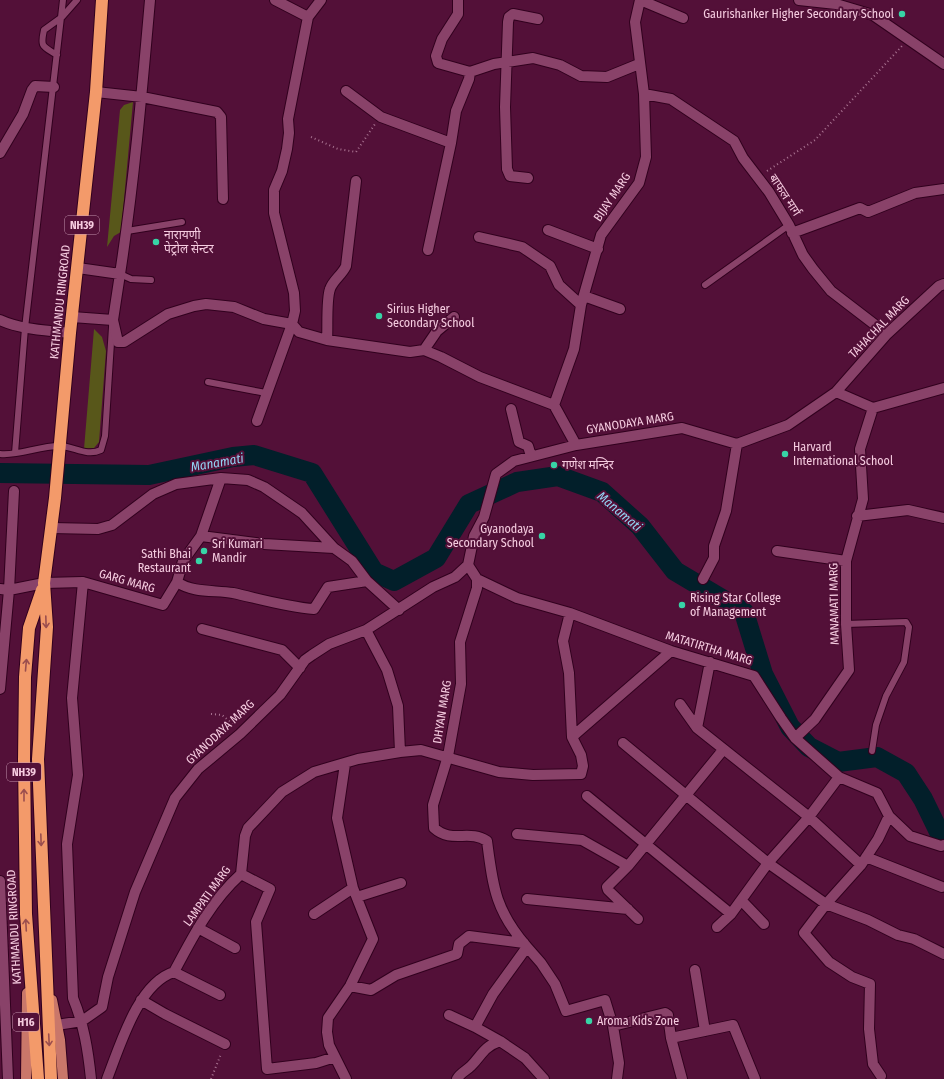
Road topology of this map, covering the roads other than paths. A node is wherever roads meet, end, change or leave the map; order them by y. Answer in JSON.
{"nodes":[{"id":1,"x":63,"y":0,"type":"edge"},
{"id":2,"x":77,"y":0,"type":"edge"},
{"id":3,"x":102,"y":0,"type":"edge"},
{"id":4,"x":150,"y":0,"type":"edge"},
{"id":5,"x":275,"y":0,"type":"edge"},
{"id":6,"x":321,"y":0,"type":"edge"},
{"id":7,"x":458,"y":0,"type":"edge"},
{"id":8,"x":640,"y":0,"type":"edge"},
{"id":9,"x":799,"y":0,"type":"edge"},
{"id":10,"x":62,"y":17,"type":"junction"},
{"id":11,"x":308,"y":17,"type":"junction"},
{"id":12,"x":683,"y":18,"type":"dead end"},
{"id":13,"x":538,"y":19,"type":"dead end"},
{"id":14,"x":57,"y":55,"type":"junction"},
{"id":15,"x":507,"y":62,"type":"junction"},
{"id":16,"x":639,"y":64,"type":"junction"},
{"id":17,"x":944,"y":64,"type":"edge"},
{"id":18,"x":470,"y":72,"type":"junction"},
{"id":19,"x":54,"y":87,"type":"junction"},
{"id":20,"x":96,"y":92,"type":"junction"},
{"id":21,"x":346,"y":92,"type":"dead end"},
{"id":22,"x":644,"y":94,"type":"junction"},
{"id":23,"x":142,"y":97,"type":"junction"},
{"id":24,"x":451,"y":144,"type":"junction"},
{"id":25,"x":0,"y":153,"type":"edge"},
{"id":26,"x":528,"y":178,"type":"dead end"},
{"id":27,"x":356,"y":180,"type":"dead end"},
{"id":28,"x":944,"y":189,"type":"edge"},
{"id":29,"x":223,"y":199,"type":"dead end"},
{"id":30,"x":182,"y":222,"type":"dead end"},
{"id":31,"x":791,"y":229,"type":"junction"},
{"id":32,"x":548,"y":230,"type":"dead end"},
{"id":33,"x":126,"y":231,"type":"junction"},
{"id":34,"x":479,"y":237,"type":"dead end"},
{"id":35,"x":598,"y":249,"type":"junction"},
{"id":36,"x":428,"y":250,"type":"dead end"},
{"id":37,"x":78,"y":268,"type":"junction"},
{"id":38,"x":120,"y":274,"type":"junction"},
{"id":39,"x":151,"y":280,"type":"dead end"},
{"id":40,"x":944,"y":284,"type":"edge"},
{"id":41,"x":705,"y":285,"type":"dead end"},
{"id":42,"x":583,"y":300,"type":"junction"},
{"id":43,"x":620,"y":309,"type":"dead end"},
{"id":44,"x":72,"y":317,"type":"junction"},
{"id":45,"x":454,"y":317,"type":"dead end"},
{"id":46,"x":0,"y":320,"type":"edge"},
{"id":47,"x":112,"y":320,"type":"junction"},
{"id":48,"x":292,"y":324,"type":"junction"},
{"id":49,"x":25,"y":328,"type":"junction"},
{"id":50,"x":70,"y":333,"type":"junction"},
{"id":51,"x":887,"y":334,"type":"junction"},
{"id":52,"x":327,"y":340,"type":"junction"},
{"id":53,"x":424,"y":350,"type":"junction"},
{"id":54,"x":208,"y":382,"type":"dead end"},
{"id":55,"x":944,"y":388,"type":"edge"},
{"id":56,"x":836,"y":392,"type":"junction"},
{"id":57,"x":266,"y":393,"type":"junction"},
{"id":58,"x":554,"y":405,"type":"junction"},
{"id":59,"x":873,"y":408,"type":"junction"},
{"id":60,"x":511,"y":409,"type":"dead end"},
{"id":61,"x":257,"y":421,"type":"dead end"},
{"id":62,"x":737,"y":444,"type":"junction"},
{"id":63,"x":576,"y":445,"type":"junction"},
{"id":64,"x":60,"y":448,"type":"junction"},
{"id":65,"x":15,"y":453,"type":"junction"},
{"id":66,"x":0,"y":454,"type":"edge"},
{"id":67,"x":531,"y":456,"type":"junction"},
{"id":68,"x":221,"y":478,"type":"junction"},
{"id":69,"x":14,"y":491,"type":"dead end"},
{"id":70,"x":857,"y":516,"type":"junction"},
{"id":71,"x":944,"y":518,"type":"edge"},
{"id":72,"x":52,"y":528,"type":"junction"},
{"id":73,"x":201,"y":536,"type":"junction"},
{"id":74,"x":334,"y":548,"type":"junction"},
{"id":75,"x":777,"y":551,"type":"dead end"},
{"id":76,"x":846,"y":560,"type":"junction"},
{"id":77,"x":468,"y":565,"type":"junction"},
{"id":78,"x":477,"y":579,"type":"junction"},
{"id":79,"x":703,"y":579,"type":"dead end"},
{"id":80,"x":367,"y":581,"type":"junction"},
{"id":81,"x":83,"y":582,"type":"junction"},
{"id":82,"x":177,"y":582,"type":"junction"},
{"id":83,"x":44,"y":583,"type":"junction"},
{"id":84,"x":4,"y":590,"type":"edge"},
{"id":85,"x":399,"y":610,"type":"junction"},
{"id":86,"x":570,"y":613,"type":"junction"},
{"id":87,"x":846,"y":624,"type":"junction"},
{"id":88,"x":202,"y":629,"type":"dead end"},
{"id":89,"x":366,"y":630,"type":"junction"},
{"id":90,"x":671,"y":651,"type":"junction"},
{"id":91,"x":710,"y":662,"type":"junction"},
{"id":92,"x":300,"y":668,"type":"junction"},
{"id":93,"x":0,"y":689,"type":"edge"},
{"id":94,"x":680,"y":704,"type":"dead end"},
{"id":95,"x":697,"y":728,"type":"junction"},
{"id":96,"x":572,"y":737,"type":"junction"},
{"id":97,"x":795,"y":738,"type":"junction"},
{"id":98,"x":623,"y":743,"type":"dead end"},
{"id":99,"x":723,"y":750,"type":"junction"},
{"id":100,"x":872,"y":751,"type":"dead end"},
{"id":101,"x":400,"y":752,"type":"junction"},
{"id":102,"x":448,"y":756,"type":"junction"},
{"id":103,"x":345,"y":764,"type":"junction"},
{"id":104,"x":839,"y":777,"type":"junction"},
{"id":105,"x":587,"y":796,"type":"dead end"},
{"id":106,"x":686,"y":796,"type":"junction"},
{"id":107,"x":889,"y":816,"type":"junction"},
{"id":108,"x":809,"y":817,"type":"junction"},
{"id":109,"x":517,"y":834,"type":"dead end"},
{"id":110,"x":645,"y":844,"type":"junction"},
{"id":111,"x":944,"y":845,"type":"edge"},
{"id":112,"x":864,"y":861,"type":"junction"},
{"id":113,"x":768,"y":863,"type":"junction"},
{"id":114,"x":628,"y":866,"type":"junction"},
{"id":115,"x":241,"y":874,"type":"junction"},
{"id":116,"x":0,"y":881,"type":"edge"},
{"id":117,"x":402,"y":883,"type":"dead end"},
{"id":118,"x":942,"y":887,"type":"dead end"},
{"id":119,"x":355,"y":893,"type":"junction"},
{"id":120,"x":527,"y":899,"type":"dead end"},
{"id":121,"x":742,"y":901,"type":"junction"},
{"id":122,"x":826,"y":904,"type":"junction"},
{"id":123,"x":628,"y":909,"type":"junction"},
{"id":124,"x":314,"y":914,"type":"dead end"},
{"id":125,"x":731,"y":914,"type":"junction"},
{"id":126,"x":638,"y":919,"type":"dead end"},
{"id":127,"x":764,"y":924,"type":"dead end"},
{"id":128,"x":717,"y":927,"type":"dead end"},
{"id":129,"x":198,"y":928,"type":"junction"},
{"id":130,"x":525,"y":945,"type":"junction"},
{"id":131,"x":235,"y":948,"type":"dead end"},
{"id":132,"x":944,"y":954,"type":"edge"},
{"id":133,"x":29,"y":964,"type":"junction"},
{"id":134,"x":45,"y":964,"type":"junction"},
{"id":135,"x":695,"y":970,"type":"dead end"},
{"id":136,"x":174,"y":972,"type":"junction"},
{"id":137,"x":350,"y":986,"type":"junction"},
{"id":138,"x":220,"y":995,"type":"dead end"},
{"id":139,"x":140,"y":1000,"type":"junction"},
{"id":140,"x":449,"y":1015,"type":"dead end"},
{"id":141,"x":82,"y":1021,"type":"junction"},
{"id":142,"x":57,"y":1025,"type":"junction"},
{"id":143,"x":613,"y":1026,"type":"junction"},
{"id":144,"x":475,"y":1027,"type":"junction"},
{"id":145,"x":705,"y":1030,"type":"junction"},
{"id":146,"x":671,"y":1038,"type":"junction"},
{"id":147,"x":500,"y":1041,"type":"junction"},
{"id":148,"x":225,"y":1044,"type":"road end"},
{"id":149,"x":335,"y":1057,"type":"junction"},
{"id":150,"x":881,"y":1076,"type":"dead end"},
{"id":151,"x":8,"y":1079,"type":"edge"},
{"id":152,"x":26,"y":1079,"type":"edge"},
{"id":153,"x":38,"y":1079,"type":"edge"},
{"id":154,"x":51,"y":1079,"type":"edge"},
{"id":155,"x":63,"y":1079,"type":"edge"},
{"id":156,"x":91,"y":1079,"type":"edge"},
{"id":157,"x":107,"y":1079,"type":"edge"},
{"id":158,"x":346,"y":1079,"type":"edge"},
{"id":159,"x":457,"y":1079,"type":"edge"},
{"id":160,"x":544,"y":1079,"type":"edge"},
{"id":161,"x":617,"y":1079,"type":"edge"},
{"id":162,"x":682,"y":1079,"type":"edge"},
{"id":163,"x":755,"y":1079,"type":"edge"}],
"edges":[{"from":1,"to":10,"type":"lane"},
{"from":2,"to":10,"type":"lane"},
{"from":3,"to":20,"type":"highway","name":"KATHMANDU RINGROAD","number":"NH39"},
{"from":4,"to":23,"type":"street"},
{"from":5,"to":11,"type":"street"},
{"from":6,"to":11,"type":"street"},
{"from":7,"to":18,"type":"street"},
{"from":8,"to":12,"type":"street"},
{"from":8,"to":16,"type":"street","name":"BIJAY MARG"},
{"from":9,"to":17,"type":"street"},
{"from":10,"to":14,"type":"lane"},
{"from":10,"to":14,"type":"lane"},
{"from":11,"to":48,"type":"street"},
{"from":13,"to":15,"type":"street"},
{"from":14,"to":19,"type":"lane"},
{"from":15,"to":16,"type":"street"},
{"from":15,"to":18,"type":"street"},
{"from":15,"to":26,"type":"street"},
{"from":16,"to":22,"type":"street","name":"BIJAY MARG"},
{"from":18,"to":24,"type":"street"},
{"from":19,"to":25,"type":"street"},
{"from":19,"to":49,"type":"lane"},
{"from":20,"to":23,"type":"street"},
{"from":20,"to":37,"type":"highway","name":"KATHMANDU RINGROAD","number":"NH39"},
{"from":21,"to":24,"type":"street"},
{"from":22,"to":31,"type":"street","name":"बाफल मार्ग"},
{"from":22,"to":35,"type":"street","name":"BIJAY MARG"},
{"from":23,"to":29,"type":"street"},
{"from":23,"to":33,"type":"street"},
{"from":24,"to":36,"type":"street"},
{"from":27,"to":52,"type":"street"},
{"from":28,"to":31,"type":"street"},
{"from":30,"to":33,"type":"lane"},
{"from":31,"to":41,"type":"lane"},
{"from":31,"to":51,"type":"street","name":"बाफल मार्ग"},
{"from":32,"to":35,"type":"street"},
{"from":33,"to":38,"type":"street"},
{"from":34,"to":42,"type":"street"},
{"from":35,"to":42,"type":"street","name":"BIJAY MARG"},
{"from":37,"to":38,"type":"street"},
{"from":37,"to":44,"type":"highway","name":"KATHMANDU RINGROAD","number":"NH39"},
{"from":38,"to":39,"type":"lane"},
{"from":38,"to":47,"type":"street"},
{"from":40,"to":51,"type":"street","name":"TAHACHAL MARG"},
{"from":42,"to":43,"type":"street"},
{"from":42,"to":58,"type":"street","name":"BIJAY MARG"},
{"from":44,"to":47,"type":"street"},
{"from":44,"to":50,"type":"highway","name":"KATHMANDU RINGROAD","number":"NH39"},
{"from":45,"to":53,"type":"street"},
{"from":46,"to":49,"type":"street"},
{"from":47,"to":48,"type":"street"},
{"from":47,"to":64,"type":"lane"},
{"from":48,"to":52,"type":"street"},
{"from":48,"to":57,"type":"street"},
{"from":49,"to":50,"type":"street"},
{"from":49,"to":65,"type":"lane"},
{"from":50,"to":64,"type":"highway","name":"KATHMANDU RINGROAD","number":"NH39"},
{"from":51,"to":56,"type":"street","name":"TAHACHAL MARG"},
{"from":52,"to":53,"type":"street"},
{"from":53,"to":58,"type":"street"},
{"from":54,"to":57,"type":"lane"},
{"from":55,"to":59,"type":"street"},
{"from":56,"to":59,"type":"street"},
{"from":56,"to":62,"type":"street"},
{"from":57,"to":61,"type":"street"},
{"from":58,"to":63,"type":"street"},
{"from":59,"to":70,"type":"street","name":"MANAMATI MARG"},
{"from":60,"to":67,"type":"street"},
{"from":62,"to":63,"type":"street","name":"GYANODAYA MARG"},
{"from":62,"to":79,"type":"street"},
{"from":63,"to":67,"type":"street","name":"GYANODAYA MARG"},
{"from":64,"to":65,"type":"lane"},
{"from":64,"to":72,"type":"highway","name":"KATHMANDU RINGROAD","number":"NH39"},
{"from":65,"to":66,"type":"lane"},
{"from":67,"to":77,"type":"street","name":"GYANODAYA MARG"},
{"from":68,"to":72,"type":"street"},
{"from":68,"to":73,"type":"street","name":"GARG MARG"},
{"from":68,"to":74,"type":"street"},
{"from":69,"to":84,"type":"street"},
{"from":70,"to":71,"type":"street"},
{"from":70,"to":76,"type":"street","name":"MANAMATI MARG"},
{"from":72,"to":83,"type":"highway","name":"KATHMANDU RINGROAD","number":"NH39"},
{"from":73,"to":74,"type":"street"},
{"from":73,"to":82,"type":"street","name":"GARG MARG"},
{"from":74,"to":80,"type":"street"},
{"from":75,"to":76,"type":"street"},
{"from":76,"to":87,"type":"street","name":"MANAMATI MARG"},
{"from":77,"to":78,"type":"street"},
{"from":77,"to":85,"type":"street","name":"GYANODAYA MARG"},
{"from":78,"to":86,"type":"street","name":"MATATIRTHA MARG"},
{"from":78,"to":102,"type":"street","name":"DHYAN MARG"},
{"from":80,"to":82,"type":"street"},
{"from":80,"to":85,"type":"street"},
{"from":81,"to":82,"type":"street","name":"GARG MARG"},
{"from":81,"to":83,"type":"street","name":"GARG MARG"},
{"from":81,"to":141,"type":"street"},
{"from":83,"to":84,"type":"street","name":"GARG MARG"},
{"from":133,"to":83,"type":"highway","name":"KATHMANDU RINGROAD","number":"NH39","one_way":true},
{"from":83,"to":134,"type":"highway","name":"KATHMANDU RINGROAD","number":"NH39","one_way":true},
{"from":84,"to":93,"type":"street"},
{"from":85,"to":89,"type":"street","name":"GYANODAYA MARG"},
{"from":86,"to":90,"type":"street","name":"MATATIRTHA MARG"},
{"from":86,"to":96,"type":"street"},
{"from":87,"to":97,"type":"street","name":"MANAMATI MARG"},
{"from":87,"to":100,"type":"lane"},
{"from":88,"to":92,"type":"street"},
{"from":89,"to":92,"type":"street","name":"GYANODAYA MARG"},
{"from":89,"to":101,"type":"street"},
{"from":90,"to":91,"type":"street","name":"MATATIRTHA MARG"},
{"from":90,"to":96,"type":"street"},
{"from":91,"to":95,"type":"street"},
{"from":91,"to":97,"type":"street","name":"MATATIRTHA MARG"},
{"from":92,"to":141,"type":"street","name":"GYANODAYA MARG"},
{"from":94,"to":95,"type":"street"},
{"from":95,"to":99,"type":"street"},
{"from":96,"to":102,"type":"street","name":"LAMPATI MARG"},
{"from":97,"to":104,"type":"street","name":"MATATIRTHA MARG"},
{"from":98,"to":106,"type":"street"},
{"from":99,"to":106,"type":"street"},
{"from":99,"to":108,"type":"street"},
{"from":101,"to":102,"type":"street","name":"LAMPATI MARG"},
{"from":101,"to":103,"type":"street","name":"LAMPATI MARG"},
{"from":102,"to":130,"type":"street","name":"DHYAN MARG"},
{"from":103,"to":115,"type":"street","name":"LAMPATI MARG"},
{"from":103,"to":119,"type":"street"},
{"from":104,"to":107,"type":"street","name":"MATATIRTHA MARG"},
{"from":104,"to":108,"type":"street"},
{"from":105,"to":110,"type":"street"},
{"from":106,"to":110,"type":"street"},
{"from":106,"to":113,"type":"street"},
{"from":107,"to":111,"type":"street","name":"MATATIRTHA MARG"},
{"from":107,"to":112,"type":"street"},
{"from":108,"to":112,"type":"street"},
{"from":108,"to":113,"type":"street"},
{"from":109,"to":114,"type":"street"},
{"from":110,"to":114,"type":"street"},
{"from":110,"to":125,"type":"street"},
{"from":112,"to":118,"type":"street"},
{"from":112,"to":122,"type":"street"},
{"from":113,"to":121,"type":"street"},
{"from":113,"to":122,"type":"street"},
{"from":114,"to":123,"type":"street"},
{"from":115,"to":129,"type":"street","name":"LAMPATI MARG"},
{"from":115,"to":149,"type":"street"},
{"from":116,"to":151,"type":"street"},
{"from":117,"to":119,"type":"street"},
{"from":119,"to":124,"type":"street"},
{"from":119,"to":137,"type":"street"},
{"from":120,"to":123,"type":"street"},
{"from":121,"to":125,"type":"street"},
{"from":121,"to":127,"type":"street"},
{"from":122,"to":132,"type":"street"},
{"from":122,"to":150,"type":"street"},
{"from":123,"to":126,"type":"street"},
{"from":125,"to":128,"type":"street"},
{"from":129,"to":131,"type":"street"},
{"from":129,"to":136,"type":"street","name":"LAMPATI MARG"},
{"from":130,"to":137,"type":"street"},
{"from":130,"to":143,"type":"street"},
{"from":130,"to":144,"type":"street"},
{"from":133,"to":134,"type":"main road"},
{"from":133,"to":152,"type":"main road","number":"H16"},
{"from":133,"to":153,"type":"highway","name":"KATHMANDU RINGROAD","number":"NH39"},
{"from":134,"to":142,"type":"main road"},
{"from":134,"to":154,"type":"highway","name":"KATHMANDU RINGROAD","number":"NH39","one_way":true},
{"from":135,"to":145,"type":"street"},
{"from":136,"to":138,"type":"street"},
{"from":136,"to":139,"type":"street","name":"LAMPATI MARG"},
{"from":137,"to":149,"type":"street"},
{"from":139,"to":148,"type":"street"},
{"from":139,"to":157,"type":"street","name":"LAMPATI MARG"},
{"from":140,"to":144,"type":"street"},
{"from":141,"to":142,"type":"street","name":"GYANODAYA MARG"},
{"from":141,"to":156,"type":"street"},
{"from":142,"to":155,"type":"main road"},
{"from":143,"to":146,"type":"street"},
{"from":143,"to":161,"type":"street"},
{"from":144,"to":147,"type":"street"},
{"from":145,"to":146,"type":"street"},
{"from":145,"to":163,"type":"street"},
{"from":146,"to":162,"type":"street"},
{"from":147,"to":159,"type":"street"},
{"from":147,"to":160,"type":"street"},
{"from":149,"to":158,"type":"street"}]}
